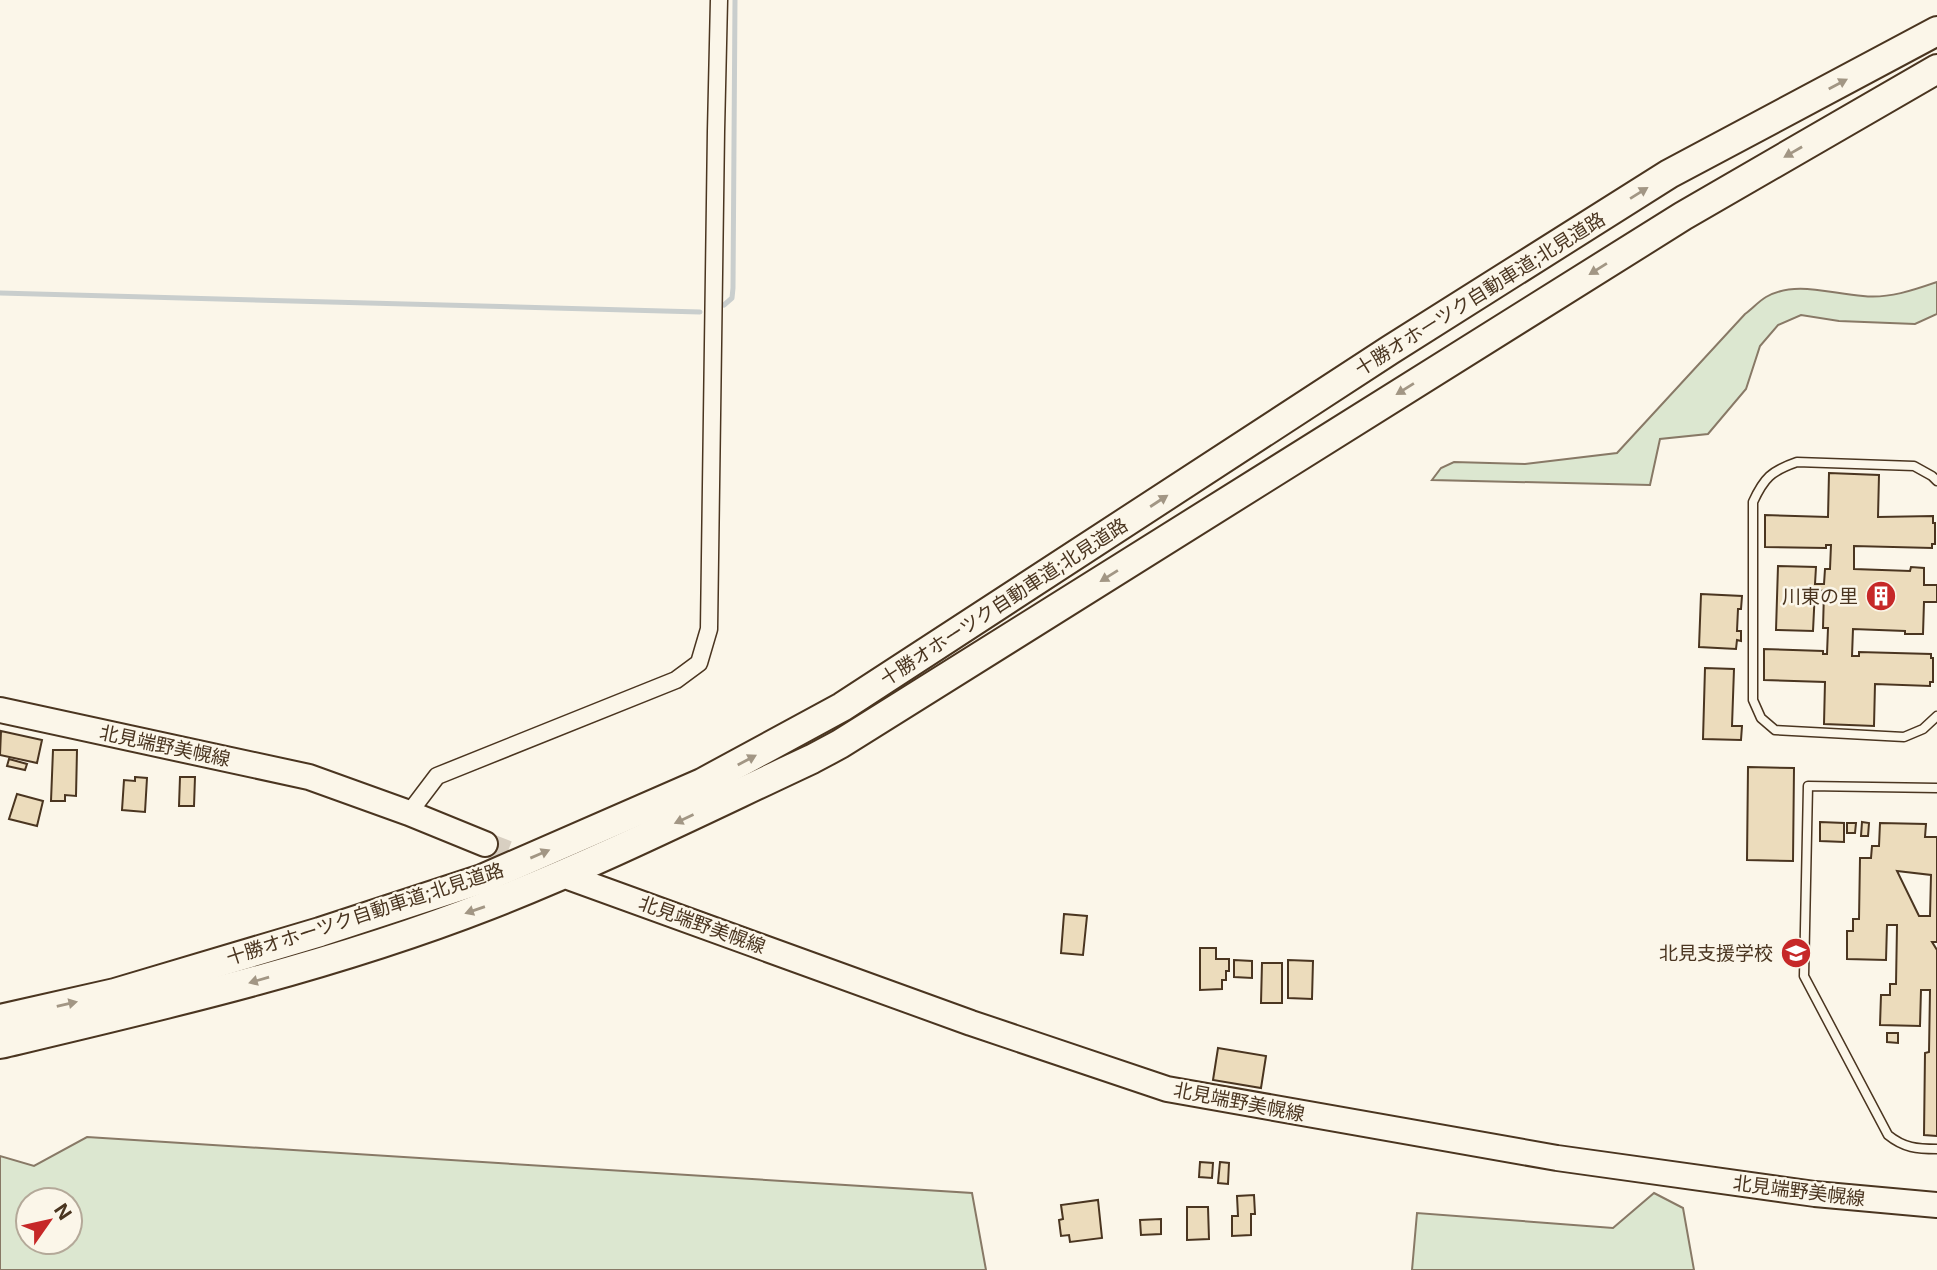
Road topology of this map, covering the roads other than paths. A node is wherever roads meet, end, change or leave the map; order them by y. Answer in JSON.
{"nodes":[{"id":1,"x":719,"y":0,"type":"edge"},
{"id":2,"x":1937,"y":31,"type":"edge"},
{"id":3,"x":1937,"y":69,"type":"edge"},
{"id":4,"x":1937,"y":481,"type":"edge"},
{"id":5,"x":0,"y":710,"type":"edge"},
{"id":6,"x":1937,"y":716,"type":"edge"},
{"id":7,"x":1937,"y":788,"type":"edge"},
{"id":8,"x":409,"y":813,"type":"junction"},
{"id":9,"x":485,"y":844,"type":"tunnel mouth"},
{"id":10,"x":571,"y":878,"type":"dead end"},
{"id":11,"x":195,"y":998,"type":"junction"},
{"id":12,"x":2,"y":1025,"type":"edge"},
{"id":13,"x":0,"y":1057,"type":"edge"},
{"id":14,"x":1937,"y":1149,"type":"edge"},
{"id":15,"x":1937,"y":1205,"type":"edge"}],
"edges":[{"from":1,"to":8,"type":"street"},
{"from":12,"to":2,"type":"highway","name":"十勝オホーツク自動車道;北見道路","one_way":true},
{"from":3,"to":11,"type":"highway","name":"十勝オホーツク自動車道;北見道路","one_way":true},
{"from":4,"to":6,"type":"lane"},
{"from":5,"to":8,"type":"main road","name":"北見端野美幌線"},
{"from":7,"to":14,"type":"lane"},
{"from":8,"to":9,"type":"main road","name":"北見端野美幌線"},
{"from":10,"to":15,"type":"main road","name":"北見端野美幌線"},
{"from":11,"to":12,"type":"highway","name":"十勝オホーツク自動車道;北見道路"},
{"from":11,"to":13,"type":"highway"}]}
